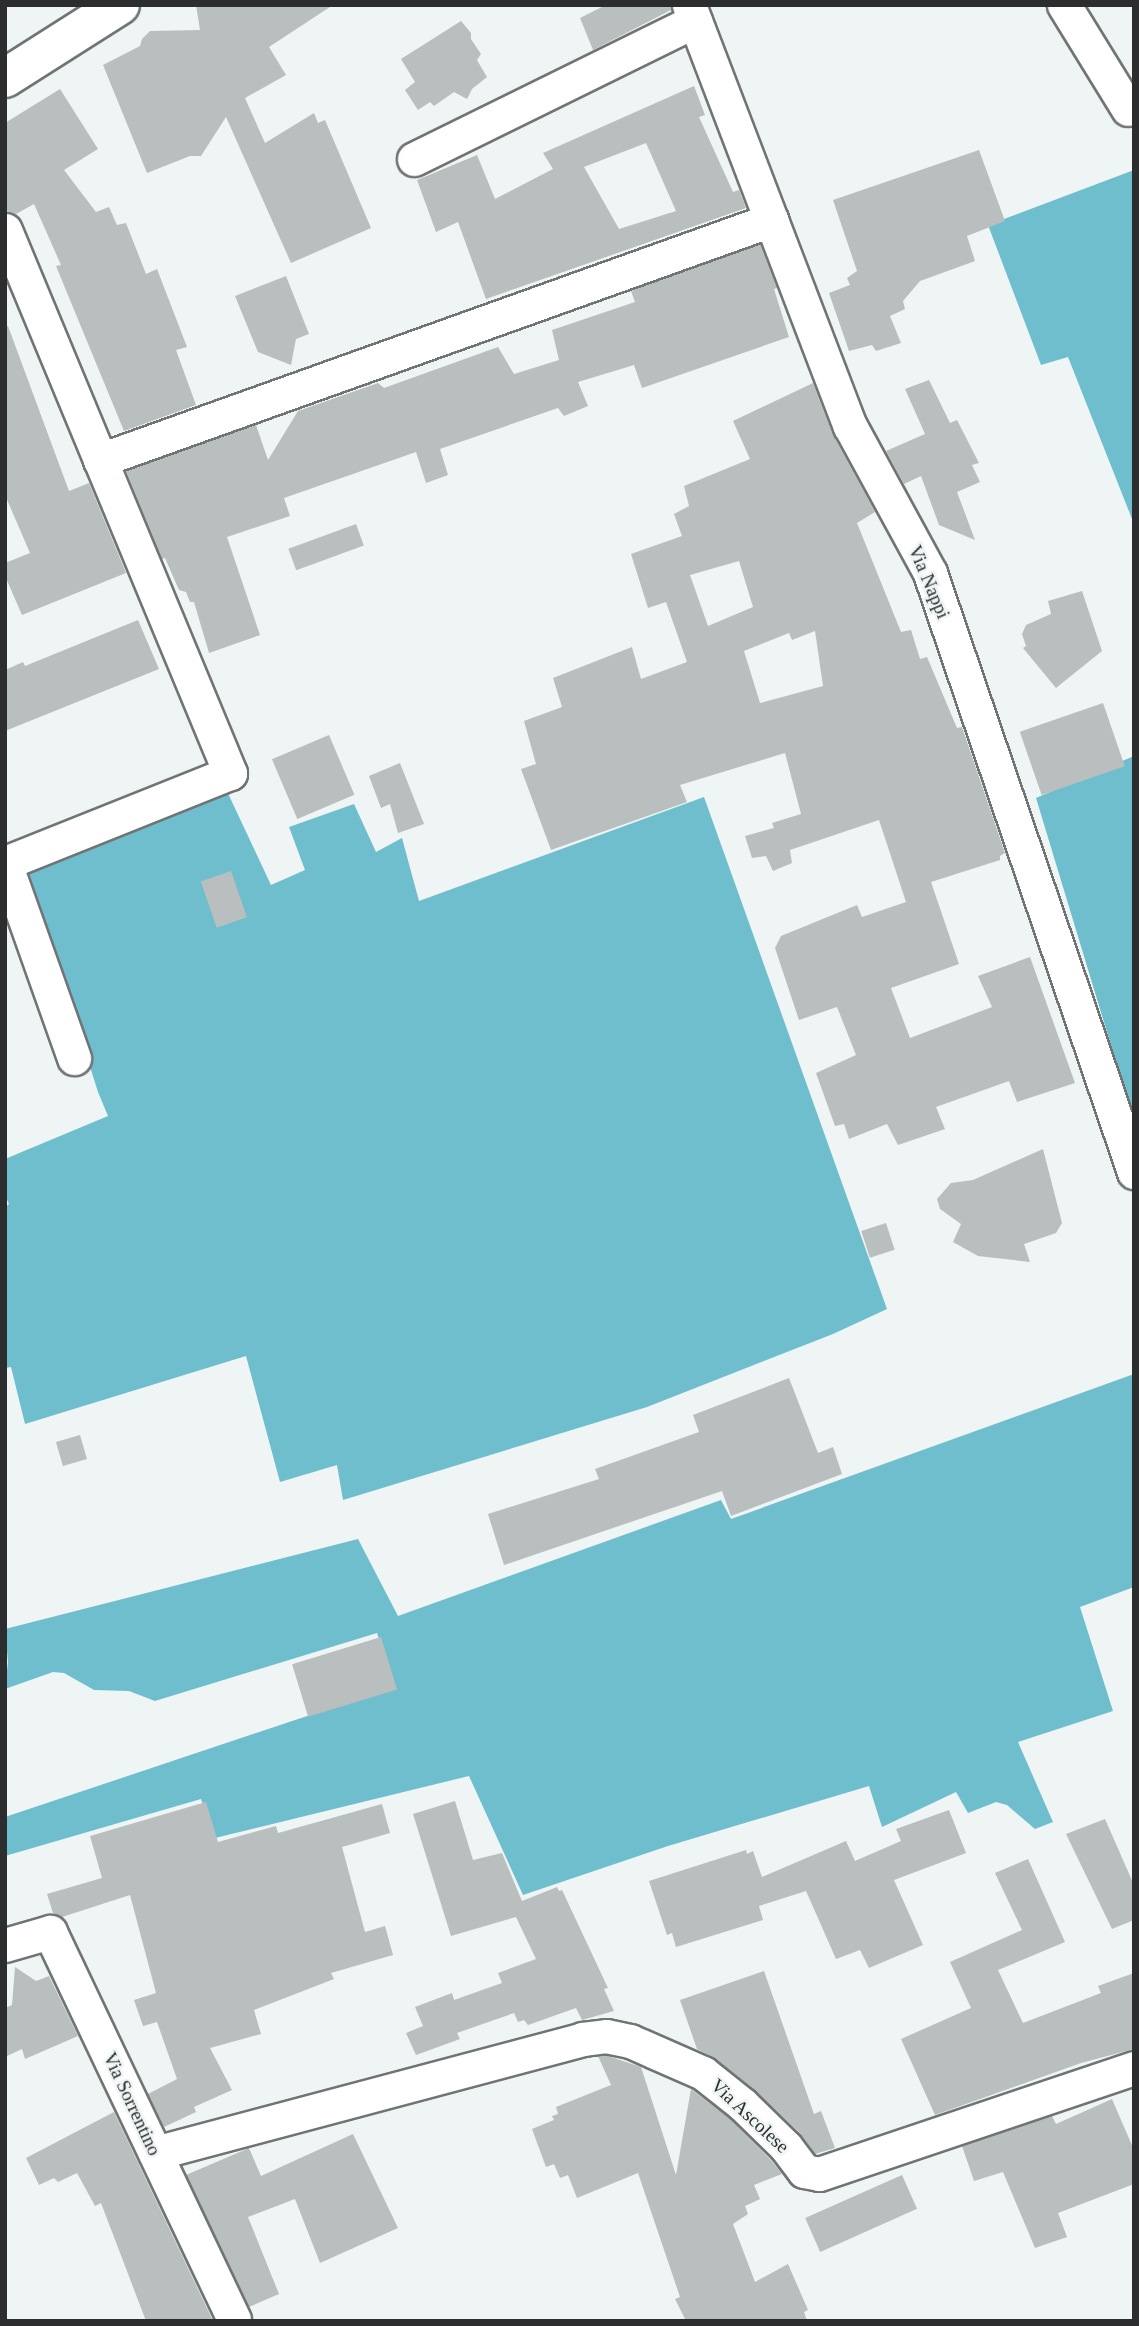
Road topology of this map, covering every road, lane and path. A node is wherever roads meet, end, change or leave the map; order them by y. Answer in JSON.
{"nodes":[{"id":1,"x":120,"y":5,"type":"edge"},
{"id":2,"x":1064,"y":5,"type":"edge"},
{"id":3,"x":692,"y":13,"type":"edge"},
{"id":4,"x":5,"y":78,"type":"edge"},
{"id":5,"x":1129,"y":109,"type":"dead end"},
{"id":6,"x":414,"y":159,"type":"dead end"},
{"id":7,"x":771,"y":220,"type":"junction"},
{"id":8,"x":5,"y":230,"type":"edge"},
{"id":9,"x":100,"y":460,"type":"junction"},
{"id":10,"x":74,"y":1058,"type":"dead end"},
{"id":11,"x":1134,"y":1172,"type":"edge"},
{"id":12,"x":5,"y":1944,"type":"edge"},
{"id":13,"x":1134,"y":2068,"type":"edge"},
{"id":14,"x":155,"y":2153,"type":"junction"},
{"id":15,"x":234,"y":2320,"type":"edge"}],
"edges":[{"from":1,"to":4,"type":"street"},
{"from":2,"to":5,"type":"street"},
{"from":3,"to":6,"type":"street"},
{"from":3,"to":7,"type":"street","name":"Via Nappi"},
{"from":7,"to":9,"type":"street"},
{"from":7,"to":11,"type":"street","name":"Via Nappi"},
{"from":8,"to":9,"type":"street"},
{"from":9,"to":10,"type":"street"},
{"from":12,"to":14,"type":"street","name":"Via Sorrentino"},
{"from":13,"to":14,"type":"street","name":"Via Ascolese"},
{"from":14,"to":15,"type":"street","name":"Via Sorrentino"}]}
